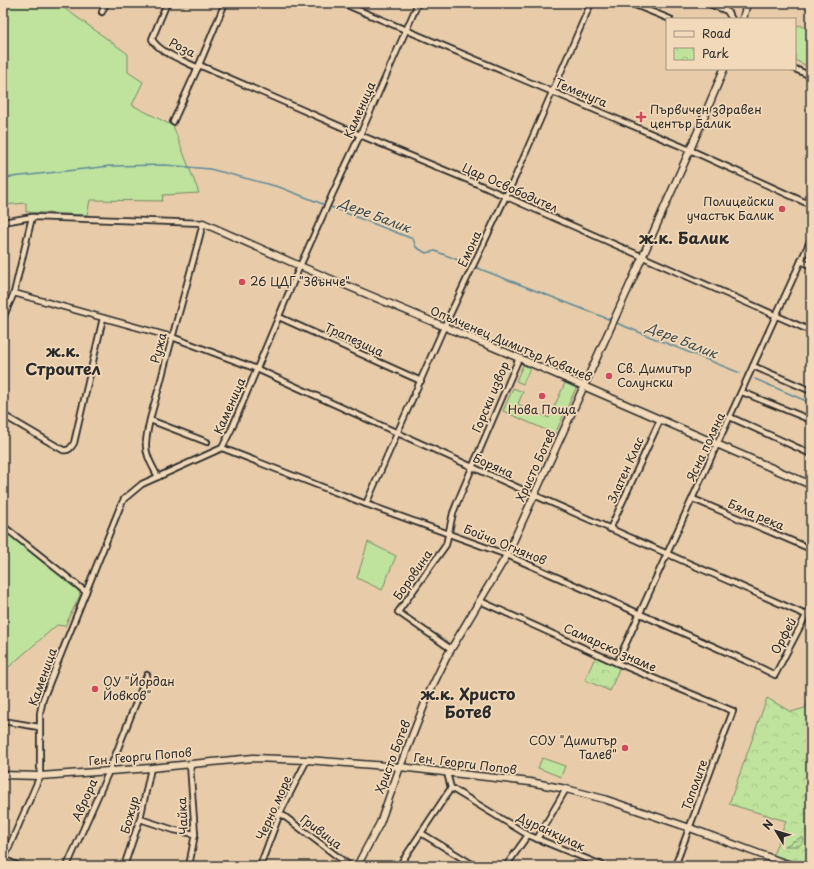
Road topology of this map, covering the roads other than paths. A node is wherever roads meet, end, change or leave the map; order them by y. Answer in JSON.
{"nodes":[{"id":1,"x":106,"y":3,"type":"edge"},
{"id":2,"x":167,"y":3,"type":"edge"},
{"id":3,"x":225,"y":3,"type":"edge"},
{"id":4,"x":342,"y":3,"type":"edge"},
{"id":5,"x":418,"y":3,"type":"edge"},
{"id":6,"x":590,"y":3,"type":"edge"},
{"id":7,"x":630,"y":3,"type":"edge"},
{"id":8,"x":707,"y":3,"type":"edge"},
{"id":9,"x":747,"y":3,"type":"edge"},
{"id":10,"x":102,"y":12,"type":"dead end"},
{"id":11,"x":668,"y":18,"type":"edge"},
{"id":12,"x":731,"y":18,"type":"edge"},
{"id":13,"x":742,"y":18,"type":"edge"},
{"id":14,"x":406,"y":30,"type":"junction"},
{"id":15,"x":198,"y":66,"type":"junction"},
{"id":16,"x":796,"y":69,"type":"edge"},
{"id":17,"x":724,"y":70,"type":"edge"},
{"id":18,"x":811,"y":76,"type":"edge"},
{"id":19,"x":552,"y":92,"type":"junction"},
{"id":20,"x":173,"y":122,"type":"dead end"},
{"id":21,"x":360,"y":135,"type":"junction"},
{"id":22,"x":690,"y":150,"type":"junction"},
{"id":23,"x":506,"y":197,"type":"junction"},
{"id":24,"x":811,"y":206,"type":"edge"},
{"id":25,"x":32,"y":217,"type":"junction"},
{"id":26,"x":3,"y":222,"type":"edge"},
{"id":27,"x":203,"y":223,"type":"junction"},
{"id":28,"x":811,"y":239,"type":"edge"},
{"id":29,"x":643,"y":256,"type":"junction"},
{"id":30,"x":801,"y":261,"type":"junction"},
{"id":31,"x":300,"y":266,"type":"junction"},
{"id":32,"x":811,"y":266,"type":"edge"},
{"id":33,"x":14,"y":293,"type":"junction"},
{"id":34,"x":776,"y":316,"type":"junction"},
{"id":35,"x":279,"y":317,"type":"junction"},
{"id":36,"x":3,"y":318,"type":"edge"},
{"id":37,"x":103,"y":318,"type":"junction"},
{"id":38,"x":444,"y":327,"type":"junction"},
{"id":39,"x":811,"y":331,"type":"edge"},
{"id":40,"x":172,"y":337,"type":"junction"},
{"id":41,"x":519,"y":358,"type":"junction"},
{"id":42,"x":753,"y":366,"type":"junction"},
{"id":43,"x":257,"y":369,"type":"junction"},
{"id":44,"x":421,"y":381,"type":"junction"},
{"id":45,"x":584,"y":387,"type":"junction"},
{"id":46,"x":811,"y":391,"type":"edge"},
{"id":47,"x":742,"y":392,"type":"junction"},
{"id":48,"x":3,"y":415,"type":"edge"},
{"id":49,"x":730,"y":417,"type":"junction"},
{"id":50,"x":150,"y":420,"type":"junction"},
{"id":51,"x":660,"y":420,"type":"junction"},
{"id":52,"x":811,"y":420,"type":"edge"},
{"id":53,"x":397,"y":433,"type":"junction"},
{"id":54,"x":207,"y":442,"type":"dead end"},
{"id":55,"x":718,"y":445,"type":"junction"},
{"id":56,"x":222,"y":448,"type":"junction"},
{"id":57,"x":811,"y":454,"type":"edge"},
{"id":58,"x":473,"y":468,"type":"junction"},
{"id":59,"x":158,"y":477,"type":"junction"},
{"id":60,"x":811,"y":485,"type":"edge"},
{"id":61,"x":534,"y":495,"type":"junction"},
{"id":62,"x":693,"y":499,"type":"junction"},
{"id":63,"x":366,"y":504,"type":"junction"},
{"id":64,"x":3,"y":526,"type":"edge"},
{"id":65,"x":610,"y":529,"type":"junction"},
{"id":66,"x":449,"y":534,"type":"junction"},
{"id":67,"x":811,"y":549,"type":"edge"},
{"id":68,"x":668,"y":554,"type":"junction"},
{"id":69,"x":507,"y":555,"type":"junction"},
{"id":70,"x":86,"y":592,"type":"junction"},
{"id":71,"x":480,"y":601,"type":"junction"},
{"id":72,"x":811,"y":606,"type":"edge"},
{"id":73,"x":640,"y":614,"type":"junction"},
{"id":74,"x":806,"y":615,"type":"junction"},
{"id":75,"x":451,"y":649,"type":"junction"},
{"id":76,"x":618,"y":663,"type":"junction"},
{"id":77,"x":147,"y":675,"type":"dead end"},
{"id":78,"x":775,"y":675,"type":"joint"},
{"id":79,"x":733,"y":711,"type":"joint"},
{"id":80,"x":3,"y":721,"type":"edge"},
{"id":81,"x":39,"y":727,"type":"junction"},
{"id":82,"x":308,"y":760,"type":"junction"},
{"id":83,"x":190,"y":764,"type":"junction"},
{"id":84,"x":400,"y":767,"type":"junction"},
{"id":85,"x":151,"y":768,"type":"junction"},
{"id":86,"x":109,"y":770,"type":"junction"},
{"id":87,"x":447,"y":773,"type":"junction"},
{"id":88,"x":3,"y":775,"type":"edge"},
{"id":89,"x":40,"y":776,"type":"junction"},
{"id":90,"x":451,"y":788,"type":"junction"},
{"id":91,"x":566,"y":789,"type":"junction"},
{"id":92,"x":280,"y":813,"type":"junction"},
{"id":93,"x":140,"y":819,"type":"junction"},
{"id":94,"x":690,"y":828,"type":"junction"},
{"id":95,"x":421,"y":833,"type":"junction"},
{"id":96,"x":195,"y":834,"type":"junction"},
{"id":97,"x":528,"y":835,"type":"junction"},
{"id":98,"x":537,"y":839,"type":"junction"},
{"id":99,"x":3,"y":860,"type":"edge"},
{"id":100,"x":789,"y":865,"type":"edge"},
{"id":101,"x":19,"y":866,"type":"edge"},
{"id":102,"x":67,"y":866,"type":"edge"},
{"id":103,"x":124,"y":866,"type":"edge"},
{"id":104,"x":189,"y":866,"type":"edge"},
{"id":105,"x":260,"y":866,"type":"edge"},
{"id":106,"x":350,"y":866,"type":"edge"},
{"id":107,"x":357,"y":866,"type":"edge"},
{"id":108,"x":399,"y":866,"type":"edge"},
{"id":109,"x":475,"y":866,"type":"edge"},
{"id":110,"x":506,"y":866,"type":"edge"},
{"id":111,"x":604,"y":866,"type":"edge"},
{"id":112,"x":675,"y":866,"type":"edge"}],
"edges":[{"from":1,"to":10,"type":"street"},
{"from":2,"to":15,"type":"street","name":"Роза"},
{"from":3,"to":15,"type":"street"},
{"from":4,"to":14,"type":"street","name":"Теменуга"},
{"from":5,"to":14,"type":"street","name":"Каменица"},
{"from":6,"to":19,"type":"street","name":"Емона"},
{"from":7,"to":11,"type":"street"},
{"from":8,"to":12,"type":"street"},
{"from":9,"to":13,"type":"street"},
{"from":14,"to":19,"type":"street","name":"Теменуга"},
{"from":14,"to":21,"type":"street","name":"Каменица"},
{"from":15,"to":20,"type":"street"},
{"from":15,"to":21,"type":"street","name":"Цар Освободител"},
{"from":16,"to":18,"type":"street"},
{"from":17,"to":22,"type":"street","name":"Христо Ботев"},
{"from":19,"to":22,"type":"street","name":"Теменуга"},
{"from":19,"to":23,"type":"street","name":"Емона"},
{"from":21,"to":23,"type":"street","name":"Цар Освободител"},
{"from":21,"to":31,"type":"street","name":"Каменица"},
{"from":22,"to":24,"type":"street","name":"Теменуга"},
{"from":22,"to":29,"type":"street","name":"Христо Ботев"},
{"from":23,"to":29,"type":"street","name":"Цар Освободител"},
{"from":23,"to":38,"type":"street","name":"Емона"},
{"from":25,"to":26,"type":"street"},
{"from":25,"to":27,"type":"street"},
{"from":25,"to":33,"type":"street"},
{"from":27,"to":31,"type":"street","name":"Опълченец Димитър Ковачев"},
{"from":27,"to":40,"type":"street","name":"Ружа"},
{"from":28,"to":30,"type":"street","name":"Ясна поляна"},
{"from":29,"to":34,"type":"street","name":"Цар Освободител"},
{"from":29,"to":45,"type":"street","name":"Христо Ботев"},
{"from":30,"to":32,"type":"street"},
{"from":30,"to":34,"type":"street","name":"Ясна поляна"},
{"from":31,"to":35,"type":"street","name":"Каменица"},
{"from":31,"to":38,"type":"street","name":"Опълченец Димитър Ковачев"},
{"from":33,"to":36,"type":"street"},
{"from":33,"to":37,"type":"street","name":"Боряна"},
{"from":34,"to":39,"type":"street","name":"Цар Освободител"},
{"from":34,"to":42,"type":"street","name":"Ясна поляна"},
{"from":35,"to":43,"type":"street","name":"Каменица"},
{"from":35,"to":44,"type":"street","name":"Трапезица"},
{"from":37,"to":40,"type":"street","name":"Боряна"},
{"from":37,"to":48,"type":"street"},
{"from":38,"to":41,"type":"street","name":"Опълченец Димитър Ковачев"},
{"from":38,"to":44,"type":"street","name":"Емона"},
{"from":40,"to":43,"type":"street","name":"Боряна"},
{"from":40,"to":50,"type":"street","name":"Ружа"},
{"from":41,"to":45,"type":"street","name":"Опълченец Димитър Ковачев"},
{"from":41,"to":58,"type":"street","name":"Горски извор"},
{"from":42,"to":46,"type":"street"},
{"from":42,"to":47,"type":"street","name":"Ясна поляна"},
{"from":43,"to":53,"type":"street","name":"Боряна"},
{"from":43,"to":56,"type":"street","name":"Каменица"},
{"from":44,"to":53,"type":"street","name":"Емона"},
{"from":45,"to":51,"type":"street","name":"Опълченец Димитър Ковачев"},
{"from":45,"to":61,"type":"street","name":"Христо Ботев"},
{"from":47,"to":49,"type":"street","name":"Ясна поляна"},
{"from":47,"to":52,"type":"street"},
{"from":49,"to":55,"type":"street","name":"Ясна поляна"},
{"from":49,"to":57,"type":"street"},
{"from":50,"to":54,"type":"street"},
{"from":50,"to":59,"type":"street","name":"Ружа"},
{"from":51,"to":55,"type":"street","name":"Опълченец Димитър Ковачев"},
{"from":51,"to":65,"type":"street","name":"Златен Клас"},
{"from":53,"to":58,"type":"street","name":"Боряна"},
{"from":53,"to":63,"type":"street","name":"Емона"},
{"from":55,"to":60,"type":"street","name":"Опълченец Димитър Ковачев"},
{"from":55,"to":62,"type":"street","name":"Ясна поляна"},
{"from":56,"to":59,"type":"street","name":"Каменица"},
{"from":56,"to":63,"type":"street","name":"Бойчо Огнянов"},
{"from":58,"to":61,"type":"street","name":"Боряна"},
{"from":58,"to":66,"type":"street","name":"Горски извор"},
{"from":59,"to":70,"type":"street","name":"Каменица"},
{"from":61,"to":65,"type":"street","name":"Боряна"},
{"from":61,"to":69,"type":"street","name":"Христо Ботев"},
{"from":62,"to":67,"type":"street","name":"Бяла река"},
{"from":62,"to":68,"type":"street","name":"Ясна поляна"},
{"from":63,"to":66,"type":"street","name":"Бойчо Огнянов"},
{"from":64,"to":70,"type":"street"},
{"from":65,"to":68,"type":"street","name":"Боряна"},
{"from":66,"to":69,"type":"street","name":"Бойчо Огнянов"},
{"from":66,"to":75,"type":"street","name":"Боровина"},
{"from":68,"to":73,"type":"street","name":"Ясна поляна"},
{"from":68,"to":74,"type":"street","name":"Боряна"},
{"from":69,"to":71,"type":"street","name":"Христо Ботев"},
{"from":69,"to":73,"type":"street","name":"Бойчо Огнянов"},
{"from":70,"to":81,"type":"street","name":"Каменица"},
{"from":71,"to":75,"type":"street","name":"Христо Ботев"},
{"from":71,"to":76,"type":"street","name":"Самарско знаме"},
{"from":72,"to":74,"type":"street","name":"Орфей"},
{"from":73,"to":76,"type":"street","name":"Ясна поляна"},
{"from":73,"to":78,"type":"street","name":"Бойчо Огнянов"},
{"from":74,"to":78,"type":"street","name":"Орфей"},
{"from":75,"to":84,"type":"street","name":"Христо Ботев"},
{"from":76,"to":79,"type":"street","name":"Самарско знаме"},
{"from":77,"to":86,"type":"street","name":"Аврора"},
{"from":79,"to":94,"type":"street","name":"Тополите"},
{"from":80,"to":81,"type":"street"},
{"from":81,"to":89,"type":"street","name":"Каменица"},
{"from":82,"to":83,"type":"street","name":"Ген. Георги Попов"},
{"from":82,"to":84,"type":"street","name":"Ген. Георги Попов"},
{"from":82,"to":92,"type":"street","name":"Черно море"},
{"from":83,"to":85,"type":"street","name":"Ген. Георги Попов"},
{"from":83,"to":96,"type":"street","name":"Чайка"},
{"from":84,"to":87,"type":"street","name":"Ген. Георги Попов"},
{"from":84,"to":107,"type":"street","name":"Христо Ботев"},
{"from":85,"to":86,"type":"street","name":"Ген. Георги Попов"},
{"from":85,"to":93,"type":"street","name":"Божур"},
{"from":86,"to":89,"type":"street","name":"Ген. Георги Попов"},
{"from":86,"to":102,"type":"street","name":"Аврора"},
{"from":87,"to":90,"type":"street"},
{"from":87,"to":91,"type":"street","name":"Ген. Георги Попов"},
{"from":88,"to":89,"type":"street","name":"Ген. Георги Попов"},
{"from":89,"to":99,"type":"street"},
{"from":90,"to":95,"type":"street"},
{"from":90,"to":97,"type":"street","name":"Дуранкулак"},
{"from":91,"to":94,"type":"street","name":"Ген. Георги Попов"},
{"from":91,"to":98,"type":"street"},
{"from":92,"to":105,"type":"street","name":"Черно море"},
{"from":92,"to":106,"type":"street","name":"Гривица"},
{"from":93,"to":96,"type":"street"},
{"from":93,"to":103,"type":"street","name":"Божур"},
{"from":94,"to":100,"type":"street","name":"Ген. Георги Попов"},
{"from":94,"to":112,"type":"street","name":"Тополите"},
{"from":95,"to":108,"type":"street"},
{"from":95,"to":109,"type":"street"},
{"from":96,"to":104,"type":"street","name":"Чайка"},
{"from":97,"to":98,"type":"street","name":"Дуранкулак"},
{"from":97,"to":110,"type":"street"},
{"from":98,"to":111,"type":"street","name":"Дуранкулак"},
{"from":99,"to":101,"type":"street"}]}
